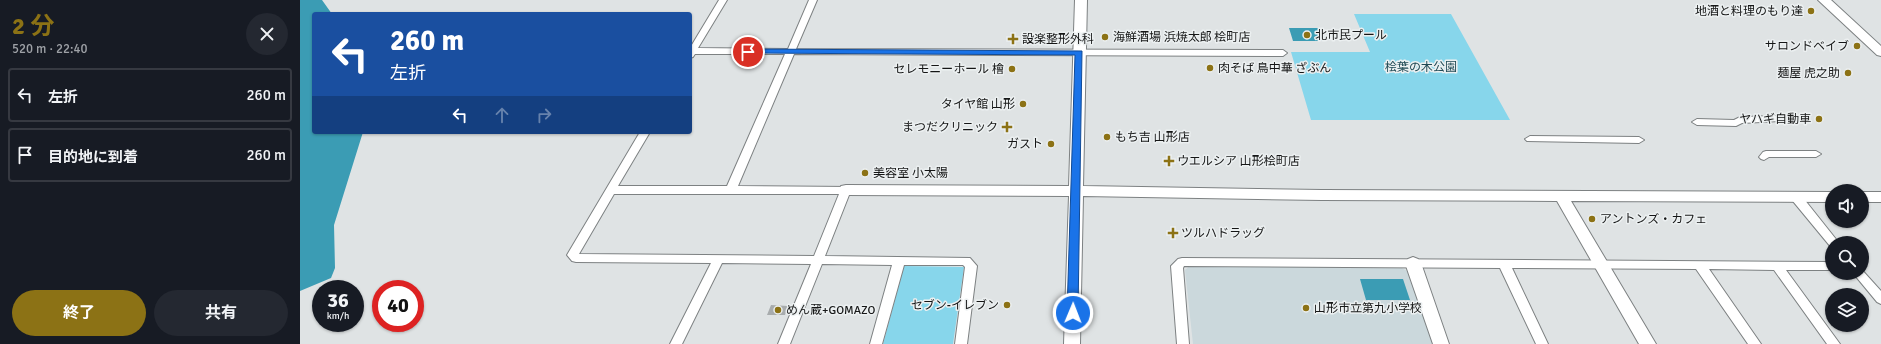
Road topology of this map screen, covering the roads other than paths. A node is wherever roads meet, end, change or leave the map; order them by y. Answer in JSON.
{"nodes":[{"id":1,"x":723,"y":0,"type":"edge"},
{"id":2,"x":813,"y":0,"type":"edge"},
{"id":3,"x":1081,"y":0,"type":"edge"},
{"id":4,"x":1824,"y":0,"type":"edge"},
{"id":5,"x":692,"y":51,"type":"edge"},
{"id":6,"x":790,"y":52,"type":"junction"},
{"id":7,"x":1881,"y":52,"type":"edge"},
{"id":8,"x":692,"y":53,"type":"edge"},
{"id":9,"x":1079,"y":53,"type":"junction"},
{"id":10,"x":1283,"y":53,"type":"dead end"},
{"id":11,"x":1778,"y":119,"type":"dead end"},
{"id":12,"x":1697,"y":122,"type":"dead end"},
{"id":13,"x":644,"y":134,"type":"edge"},
{"id":14,"x":1530,"y":139,"type":"dead end"},
{"id":15,"x":1639,"y":140,"type":"dead end"},
{"id":16,"x":1816,"y":154,"type":"dead end"},
{"id":17,"x":1764,"y":157,"type":"dead end"},
{"id":18,"x":612,"y":190,"type":"junction"},
{"id":19,"x":731,"y":190,"type":"junction"},
{"id":20,"x":846,"y":190,"type":"junction"},
{"id":21,"x":1076,"y":191,"type":"junction"},
{"id":22,"x":1561,"y":196,"type":"junction"},
{"id":23,"x":1796,"y":197,"type":"junction"},
{"id":24,"x":1825,"y":197,"type":"edge"},
{"id":25,"x":1869,"y":197,"type":"edge"},
{"id":26,"x":1881,"y":197,"type":"edge"},
{"id":27,"x":1828,"y":236,"type":"edge"},
{"id":28,"x":719,"y":260,"type":"junction"},
{"id":29,"x":818,"y":260,"type":"junction"},
{"id":30,"x":899,"y":261,"type":"junction"},
{"id":31,"x":1413,"y":264,"type":"junction"},
{"id":32,"x":1504,"y":264,"type":"junction"},
{"id":33,"x":1601,"y":265,"type":"junction"},
{"id":34,"x":1700,"y":266,"type":"junction"},
{"id":35,"x":1777,"y":266,"type":"junction"},
{"id":36,"x":1825,"y":266,"type":"edge"},
{"id":37,"x":1865,"y":280,"type":"edge"},
{"id":38,"x":1881,"y":300,"type":"edge"},
{"id":39,"x":676,"y":344,"type":"edge"},
{"id":40,"x":784,"y":344,"type":"edge"},
{"id":41,"x":876,"y":344,"type":"edge"},
{"id":42,"x":961,"y":344,"type":"edge"},
{"id":43,"x":1072,"y":344,"type":"edge"},
{"id":44,"x":1183,"y":344,"type":"edge"},
{"id":45,"x":1441,"y":344,"type":"edge"},
{"id":46,"x":1542,"y":344,"type":"edge"},
{"id":47,"x":1648,"y":344,"type":"edge"},
{"id":48,"x":1755,"y":344,"type":"edge"},
{"id":49,"x":1834,"y":344,"type":"edge"}],
"edges":[{"from":1,"to":5,"type":"street"},
{"from":2,"to":6,"type":"street"},
{"from":3,"to":9,"type":"street"},
{"from":4,"to":7,"type":"street"},
{"from":6,"to":8,"type":"street"},
{"from":6,"to":9,"type":"street"},
{"from":6,"to":19,"type":"street"},
{"from":9,"to":10,"type":"street"},
{"from":9,"to":21,"type":"street"},
{"from":11,"to":12,"type":"street"},
{"from":13,"to":18,"type":"street"},
{"from":14,"to":15,"type":"street"},
{"from":16,"to":17,"type":"street"},
{"from":18,"to":19,"type":"street"},
{"from":18,"to":28,"type":"street"},
{"from":19,"to":20,"type":"street"},
{"from":20,"to":21,"type":"street"},
{"from":20,"to":29,"type":"street"},
{"from":21,"to":22,"type":"street"},
{"from":21,"to":43,"type":"street"},
{"from":22,"to":23,"type":"street"},
{"from":22,"to":33,"type":"street"},
{"from":23,"to":24,"type":"street"},
{"from":23,"to":27,"type":"street"},
{"from":25,"to":26,"type":"street"},
{"from":28,"to":29,"type":"street"},
{"from":28,"to":39,"type":"street"},
{"from":29,"to":30,"type":"street"},
{"from":29,"to":40,"type":"street"},
{"from":30,"to":41,"type":"street"},
{"from":30,"to":42,"type":"street"},
{"from":31,"to":32,"type":"street"},
{"from":31,"to":44,"type":"street"},
{"from":31,"to":45,"type":"street"},
{"from":32,"to":33,"type":"street"},
{"from":32,"to":46,"type":"street"},
{"from":33,"to":34,"type":"street"},
{"from":33,"to":47,"type":"street"},
{"from":34,"to":35,"type":"street"},
{"from":34,"to":48,"type":"street"},
{"from":35,"to":36,"type":"street"},
{"from":35,"to":49,"type":"street"},
{"from":37,"to":38,"type":"street"}]}
